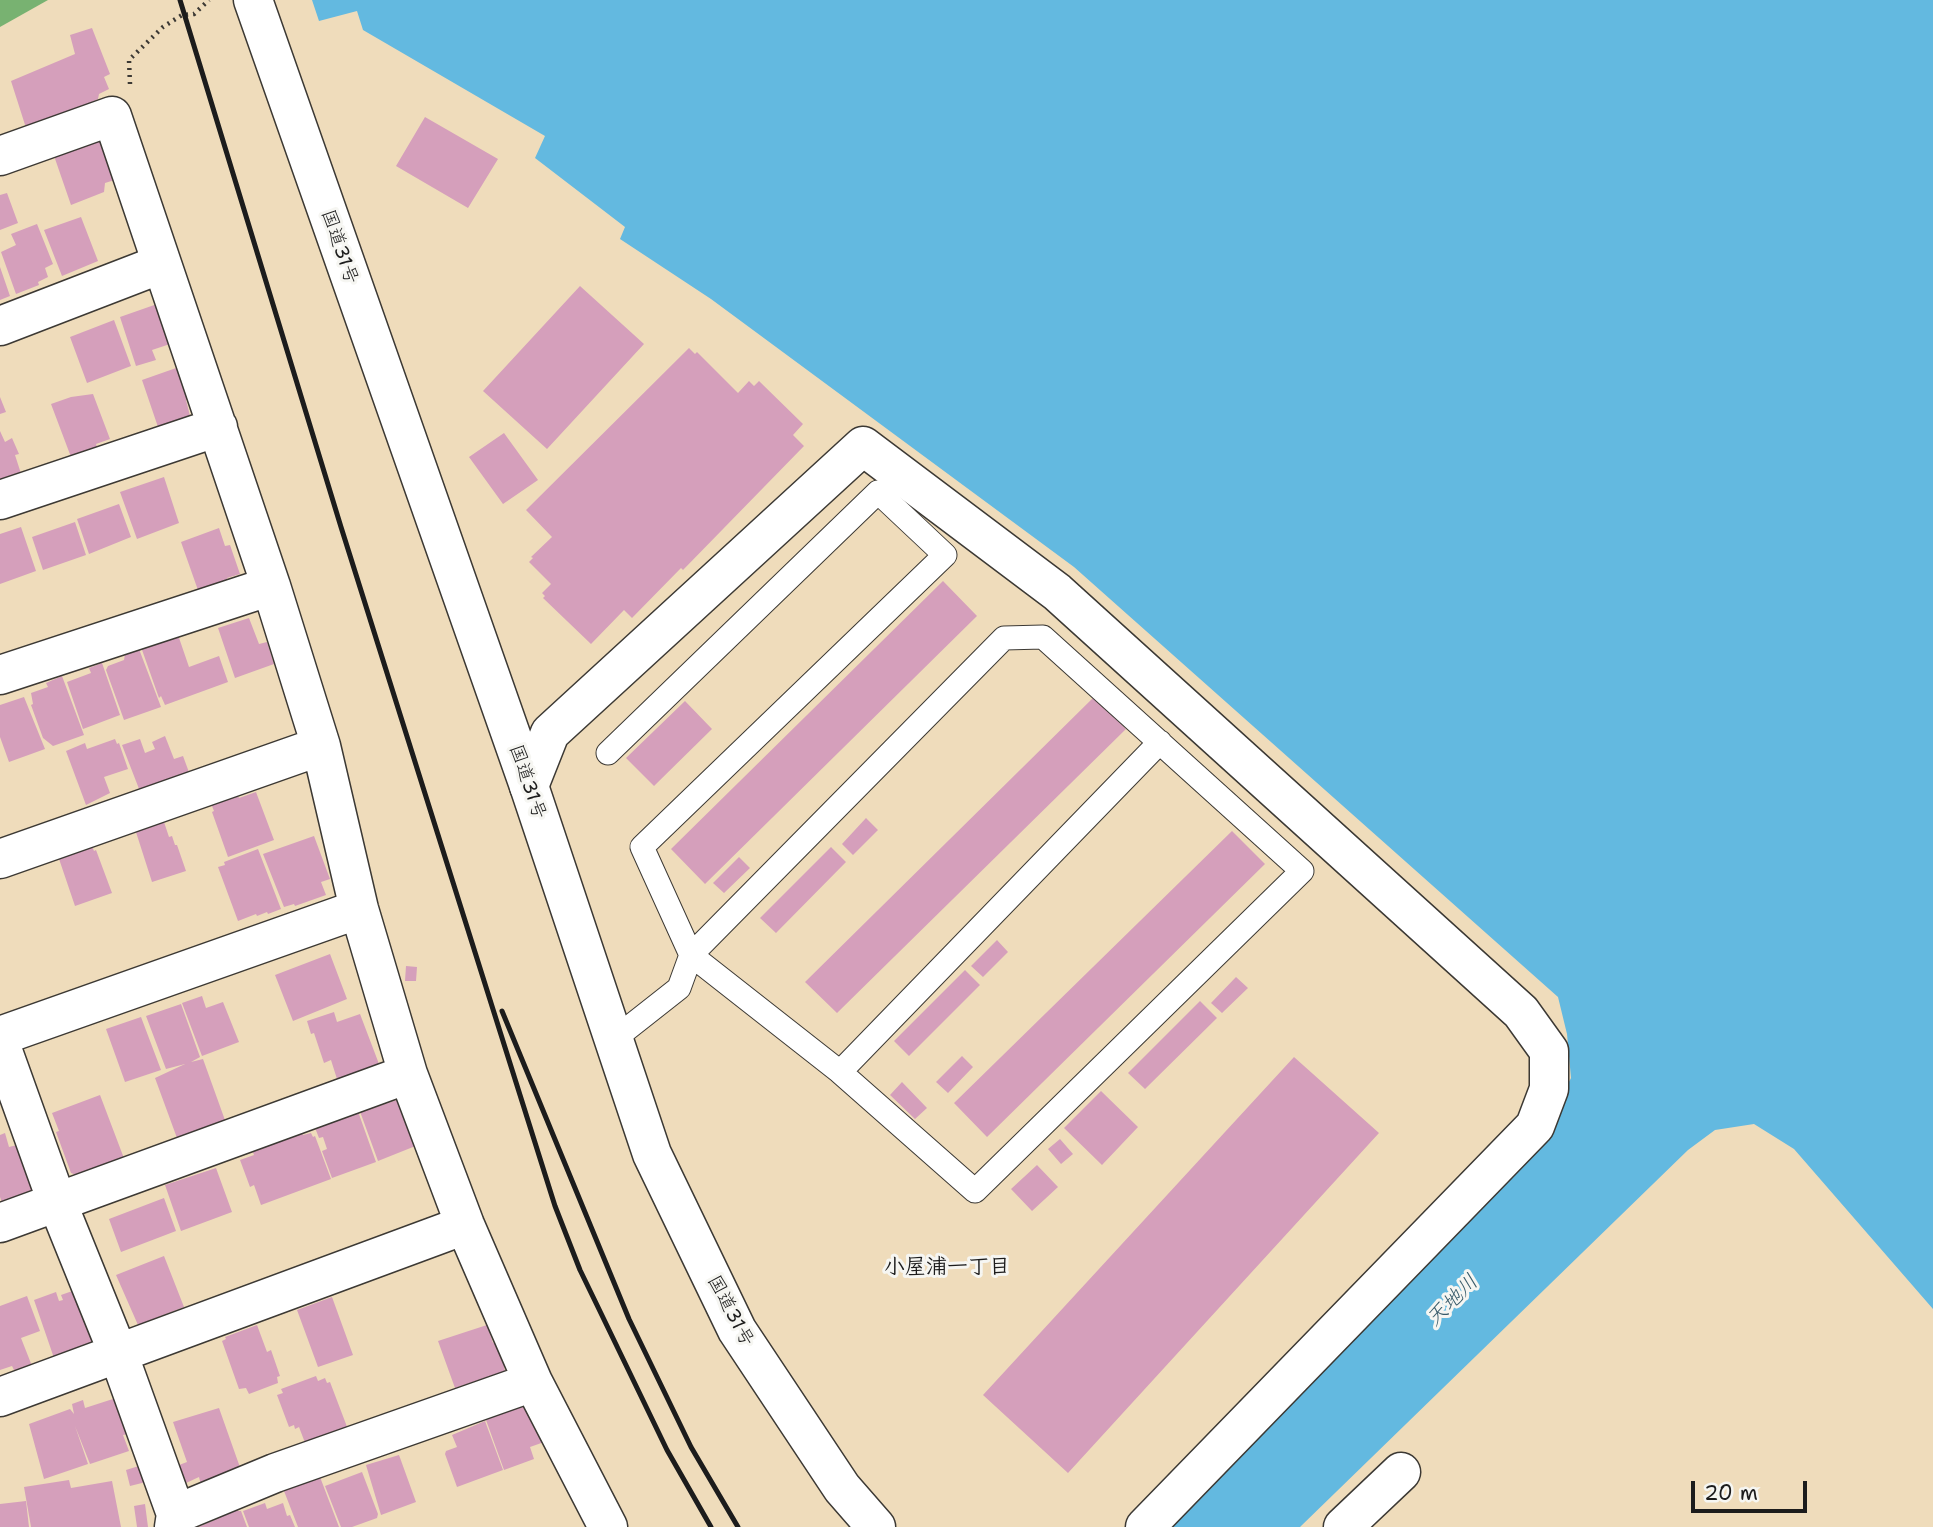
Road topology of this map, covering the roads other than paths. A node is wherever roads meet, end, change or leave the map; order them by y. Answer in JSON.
{"nodes":[{"id":1,"x":253,"y":0,"type":"edge"},
{"id":2,"x":0,"y":156,"type":"edge"},
{"id":3,"x":161,"y":264,"type":"junction"},
{"id":4,"x":0,"y":327,"type":"edge"},
{"id":5,"x":218,"y":427,"type":"junction"},
{"id":6,"x":0,"y":500,"type":"edge"},
{"id":7,"x":271,"y":586,"type":"junction"},
{"id":8,"x":0,"y":675,"type":"edge"},
{"id":9,"x":1160,"y":742,"type":"junction"},
{"id":10,"x":321,"y":746,"type":"junction"},
{"id":11,"x":608,"y":753,"type":"dead end"},
{"id":12,"x":529,"y":786,"type":"junction"},
{"id":13,"x":0,"y":859,"type":"edge"},
{"id":14,"x":359,"y":909,"type":"junction"},
{"id":15,"x":691,"y":955,"type":"junction"},
{"id":16,"x":0,"y":1036,"type":"edge"},
{"id":17,"x":613,"y":1040,"type":"junction"},
{"id":18,"x":0,"y":1043,"type":"edge"},
{"id":19,"x":840,"y":1072,"type":"junction"},
{"id":20,"x":408,"y":1074,"type":"junction"},
{"id":21,"x":57,"y":1202,"type":"junction"},
{"id":22,"x":0,"y":1223,"type":"edge"},
{"id":23,"x":465,"y":1225,"type":"junction"},
{"id":24,"x":118,"y":1353,"type":"junction"},
{"id":25,"x":533,"y":1382,"type":"junction"},
{"id":26,"x":0,"y":1397,"type":"edge"},
{"id":27,"x":1401,"y":1472,"type":"dead end"},
{"id":28,"x":175,"y":1521,"type":"edge"},
{"id":29,"x":601,"y":1525,"type":"edge"},
{"id":30,"x":876,"y":1527,"type":"edge"},
{"id":31,"x":1145,"y":1527,"type":"edge"},
{"id":32,"x":1343,"y":1527,"type":"edge"}],
"edges":[{"from":1,"to":12,"type":"main road","name":"国道31号"},
{"from":2,"to":3,"type":"main road"},
{"from":3,"to":4,"type":"main road"},
{"from":3,"to":5,"type":"main road"},
{"from":5,"to":6,"type":"main road"},
{"from":5,"to":7,"type":"main road"},
{"from":7,"to":8,"type":"main road"},
{"from":7,"to":10,"type":"main road"},
{"from":9,"to":15,"type":"lane"},
{"from":9,"to":19,"type":"lane"},
{"from":9,"to":19,"type":"lane"},
{"from":10,"to":13,"type":"main road"},
{"from":10,"to":14,"type":"main road"},
{"from":11,"to":15,"type":"lane"},
{"from":12,"to":17,"type":"main road","name":"国道31号"},
{"from":12,"to":31,"type":"main road"},
{"from":14,"to":16,"type":"main road"},
{"from":14,"to":20,"type":"main road"},
{"from":15,"to":17,"type":"lane"},
{"from":15,"to":19,"type":"lane"},
{"from":17,"to":30,"type":"main road","name":"国道31号"},
{"from":18,"to":21,"type":"main road"},
{"from":20,"to":21,"type":"main road"},
{"from":20,"to":23,"type":"main road"},
{"from":21,"to":22,"type":"main road"},
{"from":21,"to":24,"type":"main road"},
{"from":23,"to":24,"type":"main road"},
{"from":23,"to":25,"type":"main road"},
{"from":24,"to":26,"type":"main road"},
{"from":24,"to":28,"type":"main road"},
{"from":25,"to":28,"type":"main road"},
{"from":25,"to":29,"type":"main road"},
{"from":27,"to":32,"type":"main road"}]}
